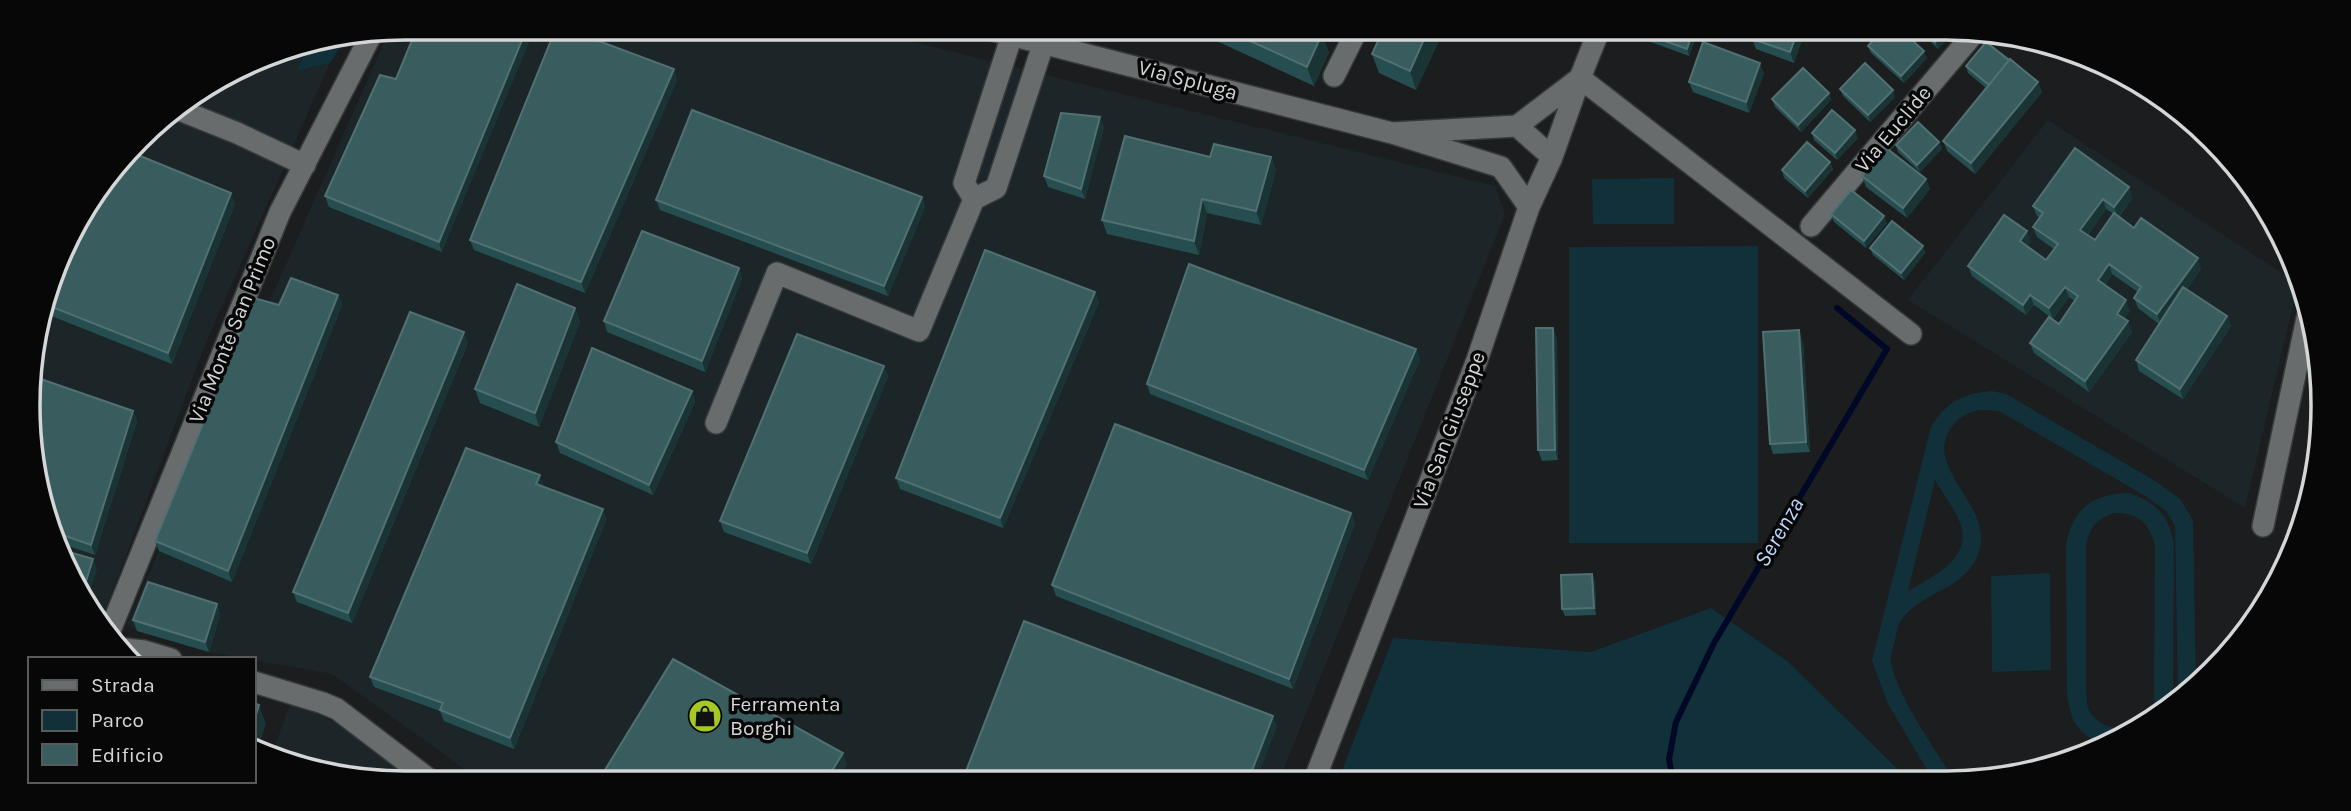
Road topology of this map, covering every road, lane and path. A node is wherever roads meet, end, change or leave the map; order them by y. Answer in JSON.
{"nodes":[{"id":1,"x":1010,"y":40,"type":"edge"},
{"id":2,"x":1035,"y":40,"type":"edge"},
{"id":3,"x":1352,"y":40,"type":"edge"},
{"id":4,"x":1595,"y":40,"type":"edge"},
{"id":5,"x":1967,"y":41,"type":"edge"},
{"id":6,"x":367,"y":42,"type":"edge"},
{"id":7,"x":1044,"y":42,"type":"junction"},
{"id":8,"x":1334,"y":76,"type":"dead end"},
{"id":9,"x":1580,"y":78,"type":"junction"},
{"id":10,"x":187,"y":113,"type":"edge"},
{"id":11,"x":1517,"y":126,"type":"junction"},
{"id":12,"x":1392,"y":133,"type":"junction"},
{"id":13,"x":1552,"y":157,"type":"junction"},
{"id":14,"x":304,"y":165,"type":"junction"},
{"id":15,"x":974,"y":199,"type":"junction"},
{"id":16,"x":1528,"y":207,"type":"junction"},
{"id":17,"x":1811,"y":226,"type":"dead end"},
{"id":18,"x":2304,"y":333,"type":"edge"},
{"id":19,"x":1911,"y":334,"type":"dead end"},
{"id":20,"x":716,"y":423,"type":"dead end"},
{"id":21,"x":2263,"y":526,"type":"dead end"},
{"id":22,"x":113,"y":624,"type":"edge"},
{"id":23,"x":135,"y":650,"type":"edge"},
{"id":24,"x":164,"y":657,"type":"edge"},
{"id":25,"x":256,"y":683,"type":"edge"},
{"id":26,"x":418,"y":771,"type":"edge"},
{"id":27,"x":1318,"y":771,"type":"edge"}],
"edges":[{"from":1,"to":15,"type":"street"},
{"from":2,"to":7,"type":"street","name":"Via Spluga"},
{"from":3,"to":8,"type":"street"},
{"from":4,"to":9,"type":"street","name":"Via San Giuseppe"},
{"from":5,"to":17,"type":"street","name":"Via Euclide"},
{"from":6,"to":14,"type":"street","name":"Via Monte San Primo"},
{"from":7,"to":12,"type":"street","name":"Via Spluga"},
{"from":7,"to":15,"type":"street"},
{"from":9,"to":11,"type":"street"},
{"from":9,"to":13,"type":"street","name":"Via San Giuseppe"},
{"from":9,"to":19,"type":"street"},
{"from":10,"to":14,"type":"street"},
{"from":11,"to":12,"type":"street","name":"Via Spluga"},
{"from":11,"to":13,"type":"street"},
{"from":12,"to":16,"type":"street","name":"Via Spluga"},
{"from":13,"to":16,"type":"street","name":"Via San Giuseppe"},
{"from":14,"to":22,"type":"street","name":"Via Monte San Primo"},
{"from":15,"to":20,"type":"street"},
{"from":16,"to":27,"type":"street","name":"Via San Giuseppe"},
{"from":18,"to":21,"type":"street"},
{"from":23,"to":24,"type":"street"},
{"from":25,"to":26,"type":"street"}]}
